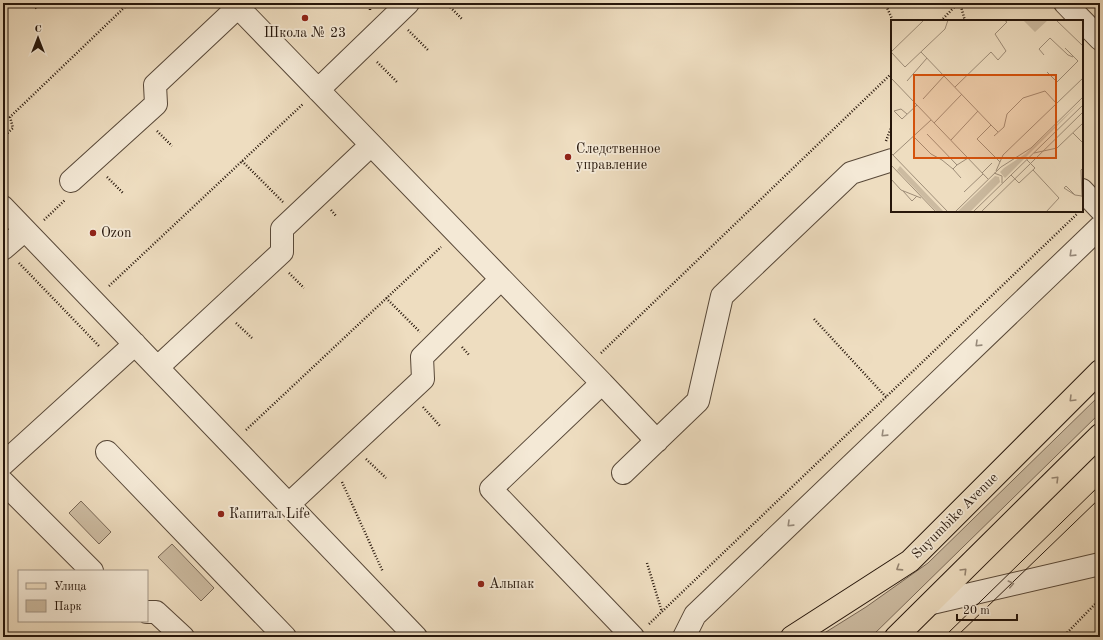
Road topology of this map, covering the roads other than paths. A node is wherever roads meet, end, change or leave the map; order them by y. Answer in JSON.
{"nodes":[{"id":1,"x":1064,"y":3,"type":"edge"},
{"id":2,"x":236,"y":5,"type":"edge"},
{"id":3,"x":401,"y":9,"type":"edge"},
{"id":4,"x":1081,"y":20,"type":"edge"},
{"id":5,"x":1083,"y":22,"type":"edge"},
{"id":6,"x":1100,"y":39,"type":"edge"},
{"id":7,"x":318,"y":90,"type":"junction"},
{"id":8,"x":371,"y":145,"type":"junction"},
{"id":9,"x":891,"y":160,"type":"edge"},
{"id":10,"x":71,"y":181,"type":"road end"},
{"id":11,"x":1083,"y":191,"type":"edge"},
{"id":12,"x":3,"y":207,"type":"edge"},
{"id":13,"x":1100,"y":209,"type":"edge"},
{"id":14,"x":1100,"y":227,"type":"edge"},
{"id":15,"x":27,"y":232,"type":"junction"},
{"id":16,"x":4,"y":249,"type":"edge"},
{"id":17,"x":501,"y":279,"type":"junction"},
{"id":18,"x":135,"y":344,"type":"junction"},
{"id":19,"x":158,"y":367,"type":"junction"},
{"id":20,"x":1100,"y":372,"type":"edge"},
{"id":21,"x":602,"y":383,"type":"junction"},
{"id":22,"x":1100,"y":435,"type":"edge"},
{"id":23,"x":657,"y":441,"type":"junction"},
{"id":24,"x":106,"y":452,"type":"dead end"},
{"id":25,"x":3,"y":464,"type":"edge"},
{"id":26,"x":623,"y":473,"type":"dead end"},
{"id":27,"x":3,"y":482,"type":"edge"},
{"id":28,"x":290,"y":504,"type":"junction"},
{"id":29,"x":1100,"y":564,"type":"edge"},
{"id":30,"x":91,"y":570,"type":"edge"},
{"id":31,"x":932,"y":603,"type":"junction"},
{"id":32,"x":148,"y":612,"type":"edge"},
{"id":33,"x":640,"y":632,"type":"edge"},
{"id":34,"x":183,"y":637,"type":"edge"},
{"id":35,"x":285,"y":637,"type":"edge"},
{"id":36,"x":416,"y":637,"type":"edge"},
{"id":37,"x":684,"y":637,"type":"edge"},
{"id":38,"x":792,"y":637,"type":"edge"},
{"id":39,"x":896,"y":637,"type":"edge"}],
"edges":[{"from":1,"to":4,"type":"street"},
{"from":2,"to":7,"type":"street"},
{"from":2,"to":10,"type":"street"},
{"from":3,"to":7,"type":"street"},
{"from":5,"to":6,"type":"street"},
{"from":7,"to":8,"type":"street"},
{"from":8,"to":17,"type":"street"},
{"from":8,"to":19,"type":"street"},
{"from":9,"to":23,"type":"street"},
{"from":11,"to":13,"type":"street"},
{"from":12,"to":15,"type":"street"},
{"from":14,"to":37,"type":"street","one_way":true},
{"from":15,"to":16,"type":"street"},
{"from":15,"to":18,"type":"street"},
{"from":17,"to":21,"type":"street"},
{"from":17,"to":28,"type":"street"},
{"from":18,"to":19,"type":"street"},
{"from":18,"to":25,"type":"street"},
{"from":19,"to":28,"type":"street"},
{"from":20,"to":38,"type":"main road","name":"Suyumbike Avenue","one_way":true},
{"from":21,"to":23,"type":"street"},
{"from":21,"to":33,"type":"street"},
{"from":31,"to":22,"type":"main road","one_way":true},
{"from":23,"to":26,"type":"street"},
{"from":24,"to":35,"type":"street"},
{"from":27,"to":30,"type":"street"},
{"from":28,"to":36,"type":"street"},
{"from":31,"to":29,"type":"street","one_way":true},
{"from":31,"to":39,"type":"main road"},
{"from":32,"to":34,"type":"street"}]}
